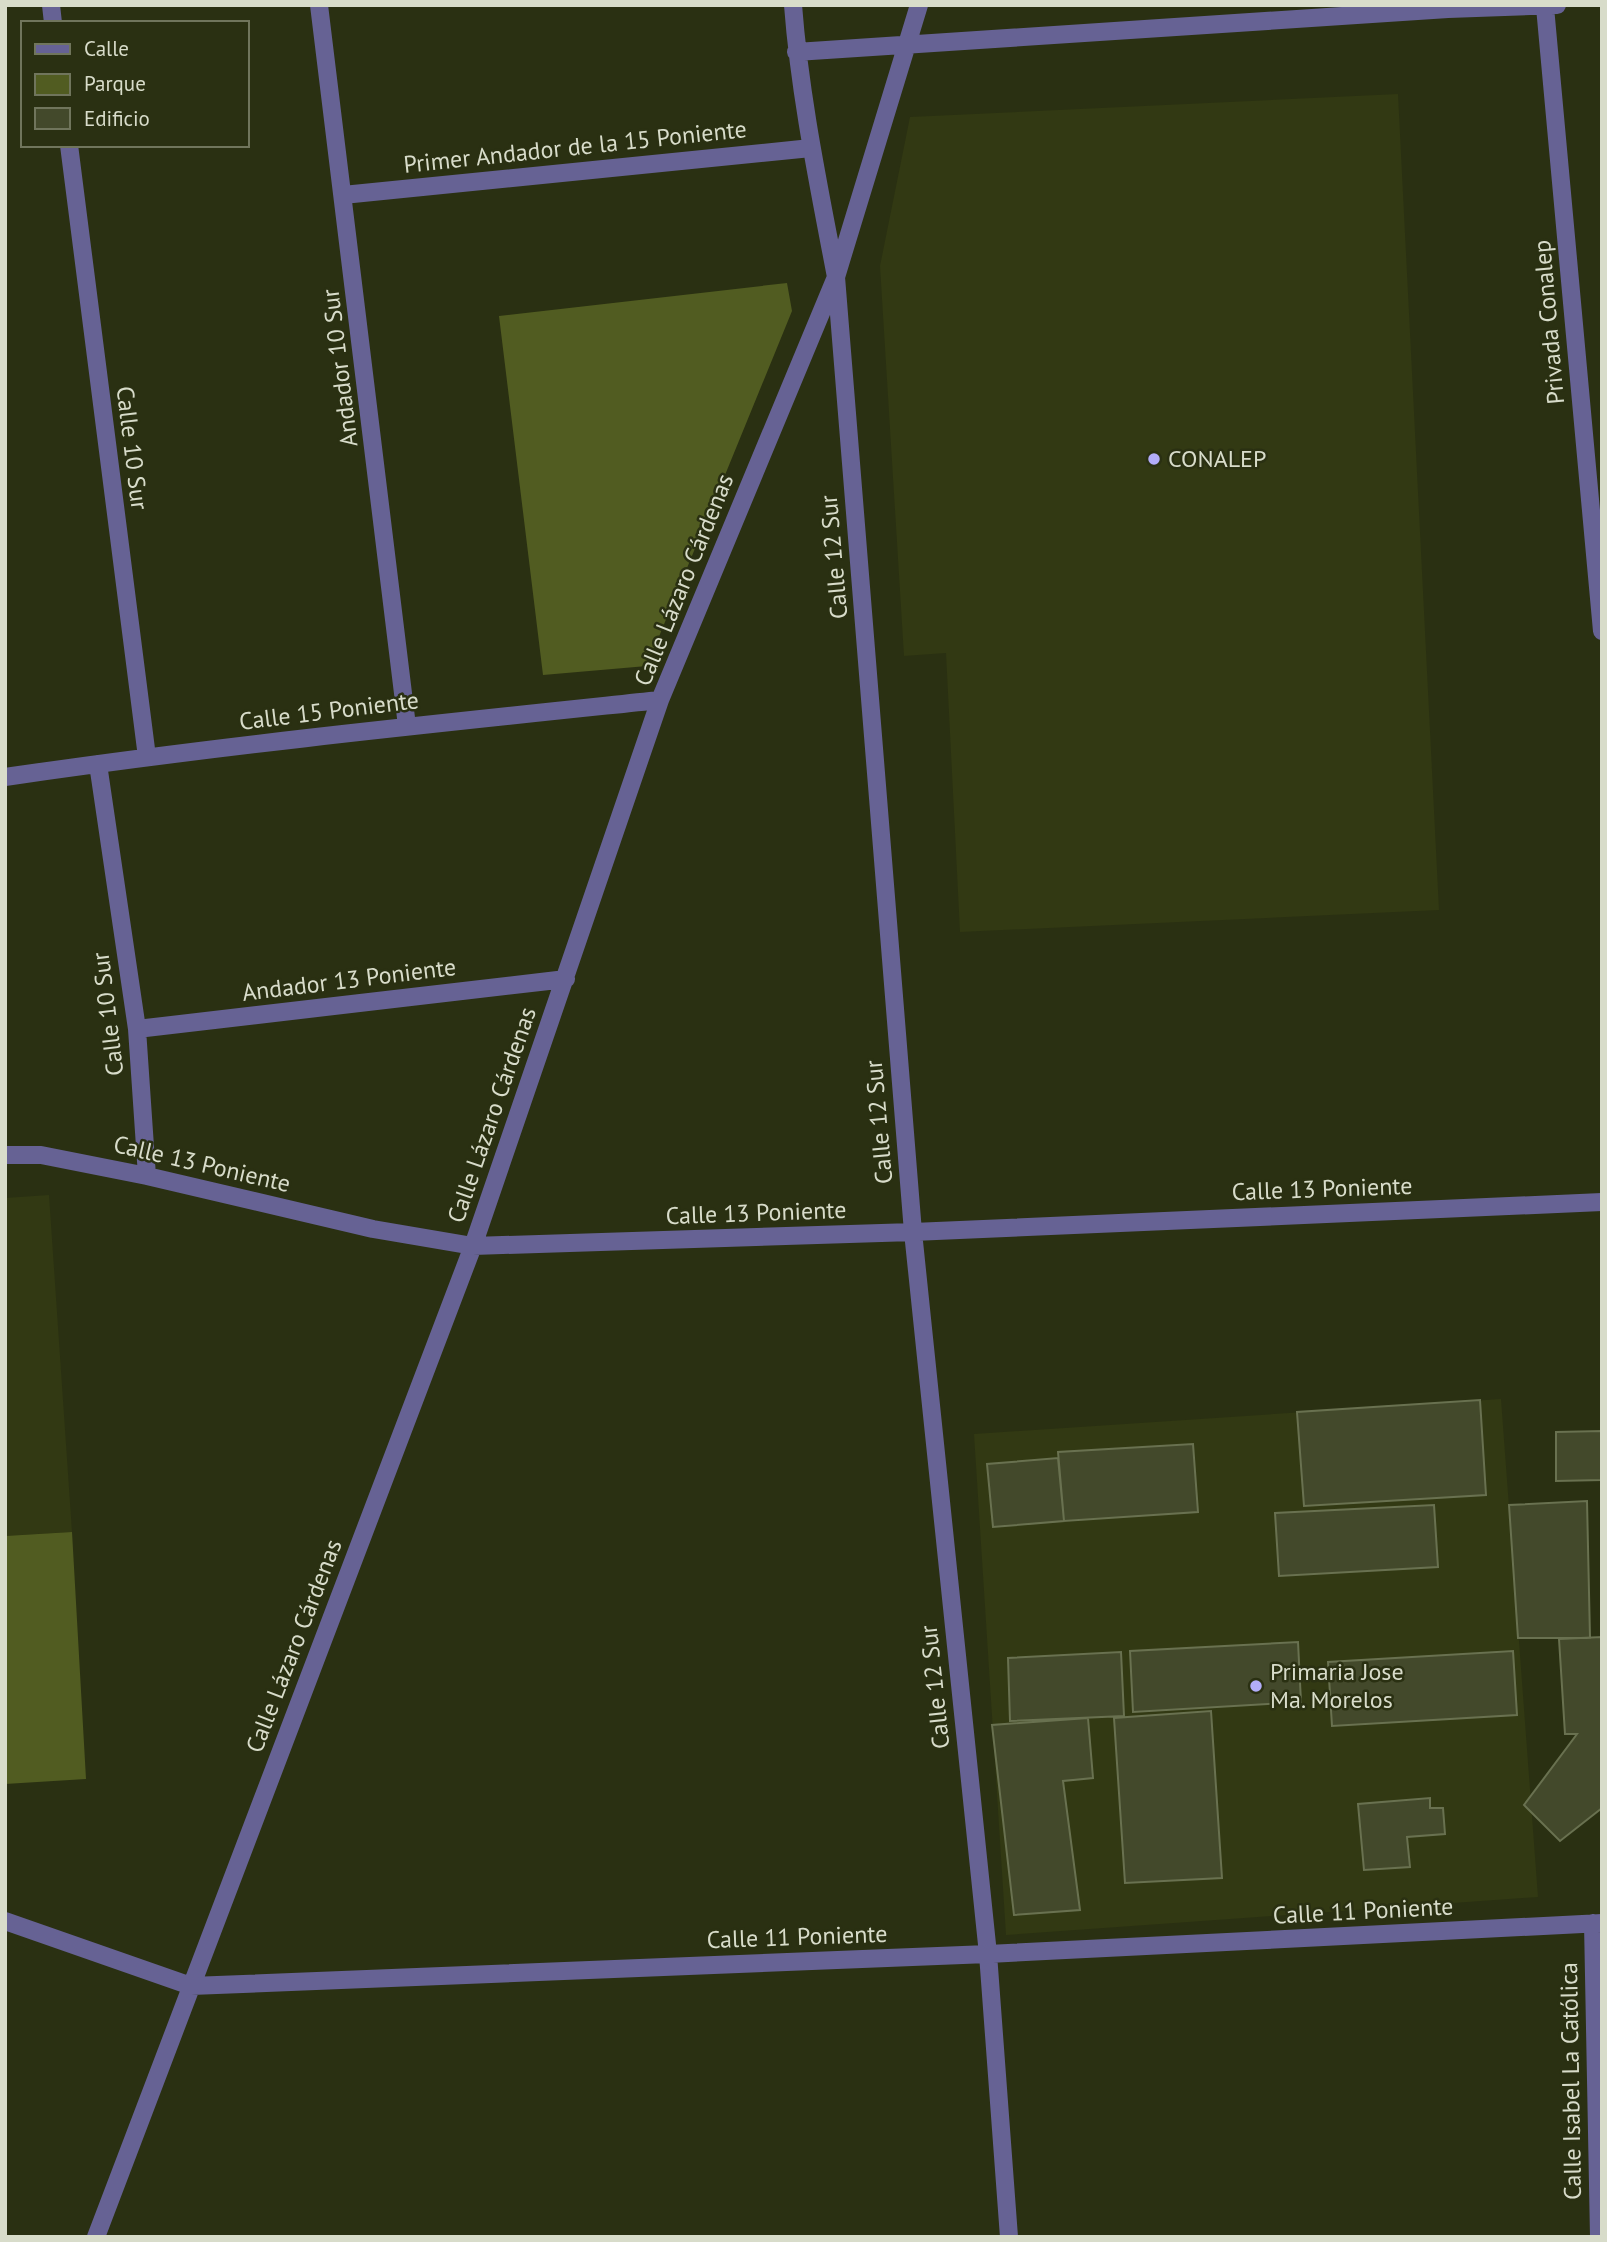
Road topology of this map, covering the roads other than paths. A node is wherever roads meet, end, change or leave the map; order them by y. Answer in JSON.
{"nodes":[{"id":1,"x":319,"y":5,"type":"edge"},
{"id":2,"x":793,"y":5,"type":"edge"},
{"id":3,"x":919,"y":5,"type":"edge"},
{"id":4,"x":1551,"y":6,"type":"edge"},
{"id":5,"x":1448,"y":7,"type":"edge"},
{"id":6,"x":907,"y":43,"type":"junction"},
{"id":7,"x":796,"y":52,"type":"junction"},
{"id":8,"x":69,"y":147,"type":"edge"},
{"id":9,"x":811,"y":148,"type":"junction"},
{"id":10,"x":344,"y":195,"type":"junction"},
{"id":11,"x":836,"y":276,"type":"junction"},
{"id":12,"x":1602,"y":631,"type":"edge"},
{"id":13,"x":660,"y":700,"type":"junction"},
{"id":14,"x":407,"y":726,"type":"junction"},
{"id":15,"x":147,"y":757,"type":"junction"},
{"id":16,"x":98,"y":764,"type":"junction"},
{"id":17,"x":5,"y":778,"type":"edge"},
{"id":18,"x":566,"y":979,"type":"junction"},
{"id":19,"x":137,"y":1029,"type":"junction"},
{"id":20,"x":5,"y":1155,"type":"edge"},
{"id":21,"x":147,"y":1176,"type":"junction"},
{"id":22,"x":1602,"y":1202,"type":"edge"},
{"id":23,"x":913,"y":1232,"type":"junction"},
{"id":24,"x":473,"y":1246,"type":"junction"},
{"id":25,"x":5,"y":1921,"type":"edge"},
{"id":26,"x":1597,"y":1923,"type":"edge"},
{"id":27,"x":988,"y":1954,"type":"junction"},
{"id":28,"x":191,"y":1986,"type":"junction"},
{"id":29,"x":96,"y":2237,"type":"edge"},
{"id":30,"x":1009,"y":2237,"type":"edge"},
{"id":31,"x":1599,"y":2237,"type":"edge"}],
"edges":[{"from":1,"to":10,"type":"street","name":"Andador 10 Sur"},
{"from":2,"to":7,"type":"street","name":"Calle 12 Sur"},
{"from":3,"to":6,"type":"street","name":"Calle Lázaro Cárdenas"},
{"from":4,"to":5,"type":"street"},
{"from":4,"to":12,"type":"street","name":"Privada Conalep"},
{"from":5,"to":6,"type":"street"},
{"from":6,"to":7,"type":"street"},
{"from":6,"to":11,"type":"street","name":"Calle Lázaro Cárdenas"},
{"from":7,"to":9,"type":"street","name":"Calle 12 Sur"},
{"from":8,"to":15,"type":"street","name":"Calle 10 Sur"},
{"from":9,"to":10,"type":"street","name":"Primer Andador de la 15 Poniente"},
{"from":9,"to":11,"type":"street","name":"Calle 12 Sur"},
{"from":10,"to":14,"type":"street","name":"Andador 10 Sur"},
{"from":11,"to":13,"type":"street","name":"Calle Lázaro Cárdenas"},
{"from":11,"to":23,"type":"street","name":"Calle 12 Sur"},
{"from":13,"to":14,"type":"street","name":"Calle 15 Poniente"},
{"from":13,"to":18,"type":"street","name":"Calle Lázaro Cárdenas"},
{"from":14,"to":15,"type":"street","name":"Calle 15 Poniente"},
{"from":15,"to":16,"type":"street","name":"Calle 15 Poniente"},
{"from":16,"to":17,"type":"street","name":"Calle 15 Poniente"},
{"from":16,"to":19,"type":"street","name":"Calle 10 Sur"},
{"from":18,"to":19,"type":"street","name":"Andador 13 Poniente"},
{"from":18,"to":24,"type":"street","name":"Calle Lázaro Cárdenas"},
{"from":19,"to":21,"type":"street","name":"Calle 10 Sur"},
{"from":20,"to":21,"type":"street","name":"Calle 13 Poniente"},
{"from":21,"to":24,"type":"street","name":"Calle 13 Poniente"},
{"from":22,"to":23,"type":"street","name":"Calle 13 Poniente"},
{"from":23,"to":24,"type":"street","name":"Calle 13 Poniente"},
{"from":23,"to":27,"type":"street","name":"Calle 12 Sur"},
{"from":24,"to":28,"type":"street","name":"Calle Lázaro Cárdenas"},
{"from":25,"to":28,"type":"street","name":"Calle 11 Poniente"},
{"from":26,"to":27,"type":"street","name":"Calle 11 Poniente"},
{"from":26,"to":31,"type":"street","name":"Calle Isabel La Católica"},
{"from":27,"to":28,"type":"street","name":"Calle 11 Poniente"},
{"from":27,"to":30,"type":"street","name":"Calle 12 Sur"},
{"from":28,"to":29,"type":"street","name":"Calle Lázaro Cárdenas"}]}
